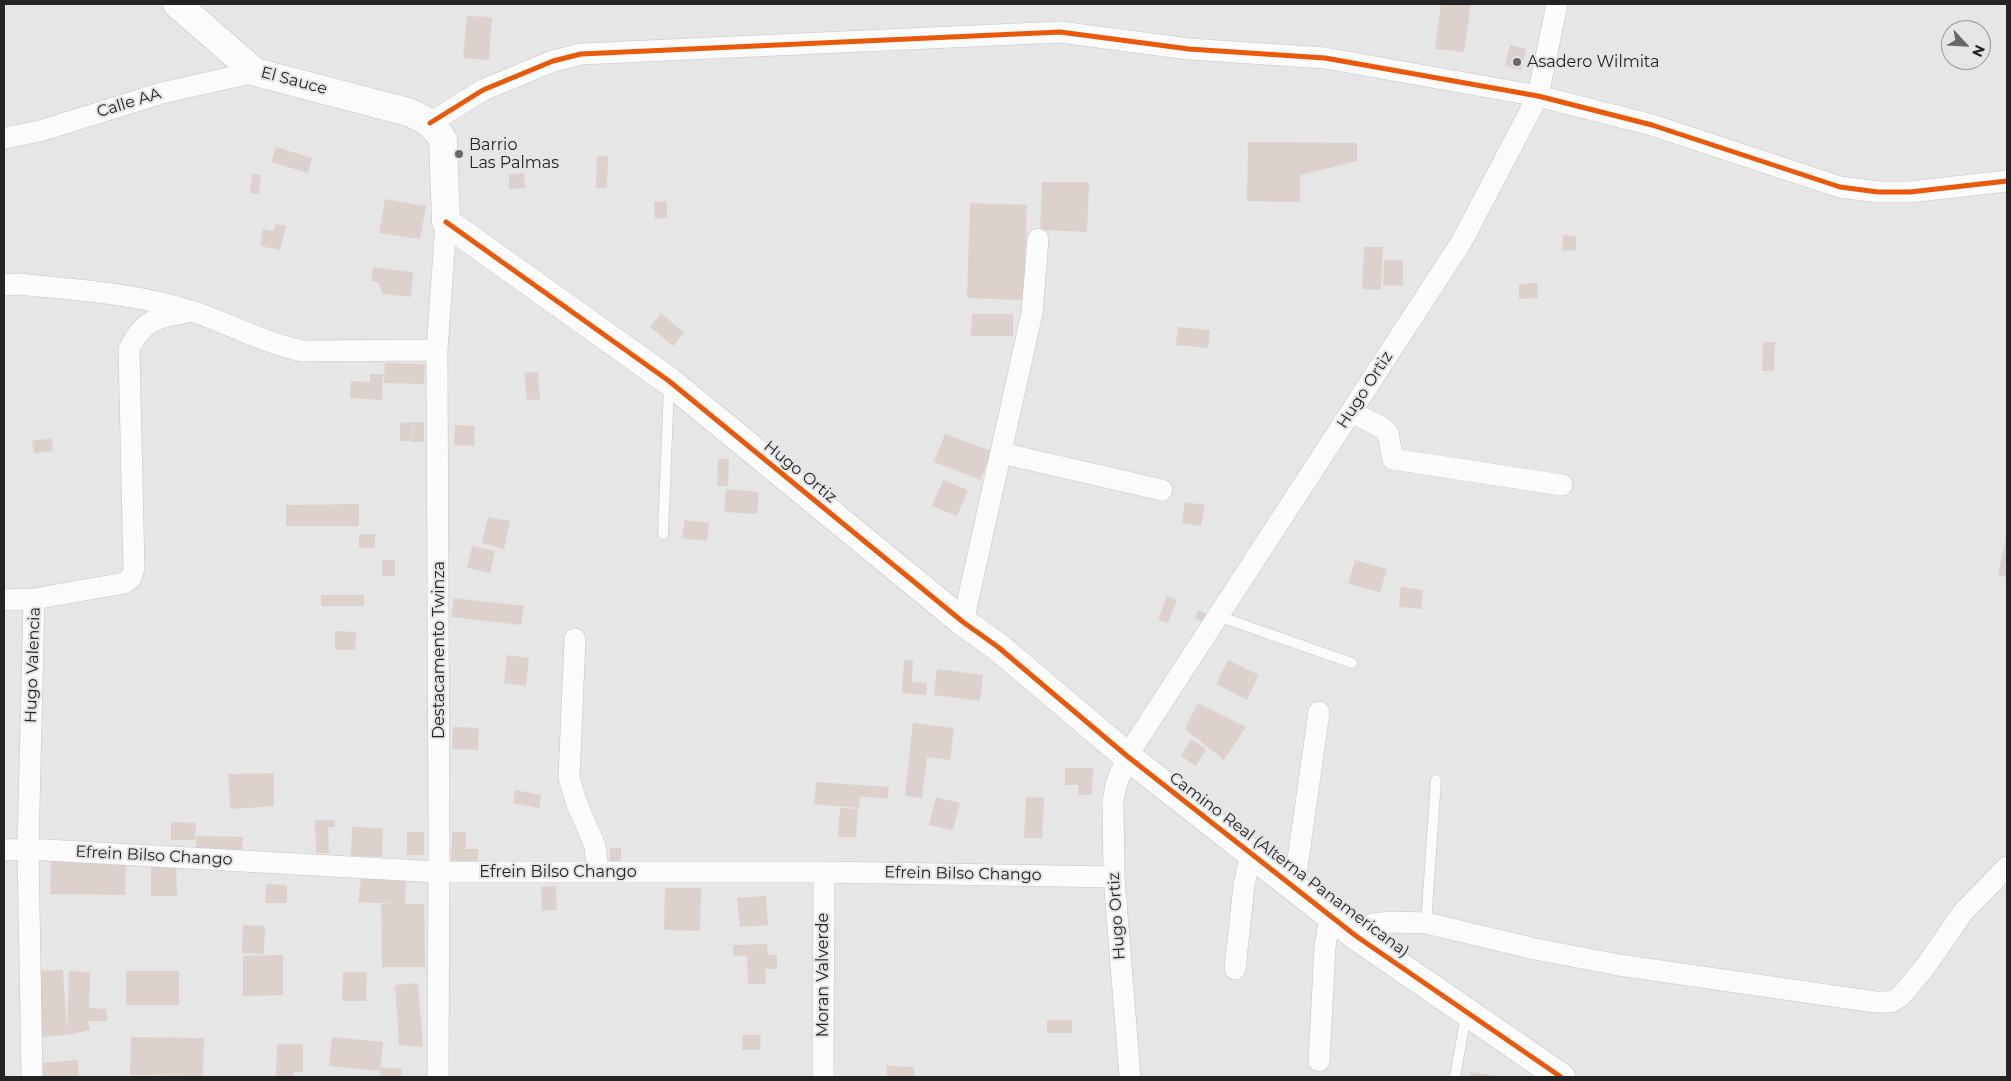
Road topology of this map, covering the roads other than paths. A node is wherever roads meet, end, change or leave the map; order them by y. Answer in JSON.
{"nodes":[{"id":1,"x":177,"y":4,"type":"edge"},
{"id":2,"x":1557,"y":4,"type":"edge"},
{"id":3,"x":255,"y":72,"type":"junction"},
{"id":4,"x":1538,"y":96,"type":"junction"},
{"id":5,"x":430,"y":123,"type":"junction"},
{"id":6,"x":4,"y":138,"type":"edge"},
{"id":7,"x":2007,"y":181,"type":"edge"},
{"id":8,"x":446,"y":222,"type":"junction"},
{"id":9,"x":1038,"y":239,"type":"dead end"},
{"id":10,"x":4,"y":285,"type":"edge"},
{"id":11,"x":191,"y":311,"type":"junction"},
{"id":12,"x":437,"y":350,"type":"junction"},
{"id":13,"x":670,"y":381,"type":"junction"},
{"id":14,"x":1351,"y":412,"type":"junction"},
{"id":15,"x":1001,"y":453,"type":"junction"},
{"id":16,"x":1562,"y":485,"type":"dead end"},
{"id":17,"x":1162,"y":490,"type":"dead end"},
{"id":18,"x":663,"y":534,"type":"dead end"},
{"id":19,"x":34,"y":599,"type":"junction"},
{"id":20,"x":4,"y":600,"type":"edge"},
{"id":21,"x":1218,"y":616,"type":"junction"},
{"id":22,"x":963,"y":622,"type":"junction"},
{"id":23,"x":575,"y":640,"type":"dead end"},
{"id":24,"x":1352,"y":663,"type":"dead end"},
{"id":25,"x":1319,"y":712,"type":"dead end"},
{"id":26,"x":1127,"y":756,"type":"junction"},
{"id":27,"x":1436,"y":780,"type":"dead end"},
{"id":28,"x":28,"y":849,"type":"junction"},
{"id":29,"x":4,"y":850,"type":"edge"},
{"id":30,"x":1251,"y":853,"type":"junction"},
{"id":31,"x":2007,"y":867,"type":"edge"},
{"id":32,"x":439,"y":872,"type":"junction"},
{"id":33,"x":598,"y":872,"type":"junction"},
{"id":34,"x":824,"y":872,"type":"junction"},
{"id":35,"x":1114,"y":877,"type":"junction"},
{"id":36,"x":1294,"y":888,"type":"junction"},
{"id":37,"x":1330,"y":915,"type":"junction"},
{"id":38,"x":1426,"y":924,"type":"junction"},
{"id":39,"x":1356,"y":936,"type":"junction"},
{"id":40,"x":1235,"y":969,"type":"dead end"},
{"id":41,"x":1466,"y":1011,"type":"junction"},
{"id":42,"x":1319,"y":1061,"type":"dead end"},
{"id":43,"x":32,"y":1077,"type":"edge"},
{"id":44,"x":438,"y":1077,"type":"edge"},
{"id":45,"x":823,"y":1077,"type":"edge"},
{"id":46,"x":1130,"y":1077,"type":"edge"},
{"id":47,"x":1455,"y":1077,"type":"edge"},
{"id":48,"x":1561,"y":1077,"type":"edge"}],
"edges":[{"from":1,"to":3,"type":"street","name":"El Sauce"},
{"from":2,"to":4,"type":"street","name":"Hugo Ortiz"},
{"from":3,"to":5,"type":"street","name":"El Sauce"},
{"from":3,"to":6,"type":"street","name":"Calle AA"},
{"from":4,"to":5,"type":"street"},
{"from":4,"to":7,"type":"street"},
{"from":4,"to":14,"type":"street","name":"Hugo Ortiz"},
{"from":5,"to":8,"type":"street"},
{"from":8,"to":12,"type":"street","name":"Destacamento Twinza"},
{"from":8,"to":13,"type":"street","name":"Hugo Ortiz"},
{"from":9,"to":15,"type":"street"},
{"from":10,"to":11,"type":"street"},
{"from":11,"to":12,"type":"street"},
{"from":11,"to":19,"type":"street","name":"Hugo Valencia"},
{"from":12,"to":32,"type":"street","name":"Destacamento Twinza"},
{"from":13,"to":18,"type":"lane"},
{"from":13,"to":22,"type":"street","name":"Hugo Ortiz"},
{"from":14,"to":16,"type":"street"},
{"from":14,"to":21,"type":"street","name":"Hugo Ortiz"},
{"from":15,"to":17,"type":"street"},
{"from":15,"to":22,"type":"street"},
{"from":19,"to":20,"type":"street"},
{"from":19,"to":28,"type":"street","name":"Hugo Valencia"},
{"from":21,"to":24,"type":"lane"},
{"from":21,"to":26,"type":"street","name":"Hugo Ortiz"},
{"from":22,"to":26,"type":"street","name":"Hugo Ortiz"},
{"from":23,"to":33,"type":"street"},
{"from":25,"to":36,"type":"street"},
{"from":26,"to":30,"type":"street","name":"Camino Real (Alterna Panamericana)"},
{"from":26,"to":35,"type":"street","name":"Hugo Ortiz"},
{"from":27,"to":38,"type":"lane"},
{"from":28,"to":29,"type":"street","name":"Efrein Bilso Chango"},
{"from":28,"to":32,"type":"street","name":"Efrein Bilso Chango"},
{"from":28,"to":43,"type":"street","name":"Hugo Valencia"},
{"from":30,"to":36,"type":"street","name":"Camino Real (Alterna Panamericana)"},
{"from":30,"to":40,"type":"street"},
{"from":31,"to":38,"type":"street"},
{"from":32,"to":33,"type":"street","name":"Efrein Bilso Chango"},
{"from":32,"to":44,"type":"street","name":"Destacamento Twinza"},
{"from":33,"to":34,"type":"street","name":"Efrein Bilso Chango"},
{"from":34,"to":35,"type":"street","name":"Efrein Bilso Chango"},
{"from":34,"to":45,"type":"street","name":"Moran Valverde"},
{"from":35,"to":46,"type":"street","name":"Hugo Ortiz"},
{"from":36,"to":37,"type":"street","name":"Camino Real (Alterna Panamericana)"},
{"from":37,"to":39,"type":"street","name":"Camino Real (Alterna Panamericana)"},
{"from":37,"to":42,"type":"street"},
{"from":38,"to":39,"type":"street"},
{"from":39,"to":41,"type":"street","name":"Camino Real (Alterna Panamericana)"},
{"from":41,"to":47,"type":"lane"},
{"from":41,"to":48,"type":"street","name":"Camino Real (Alterna Panamericana)"}]}
